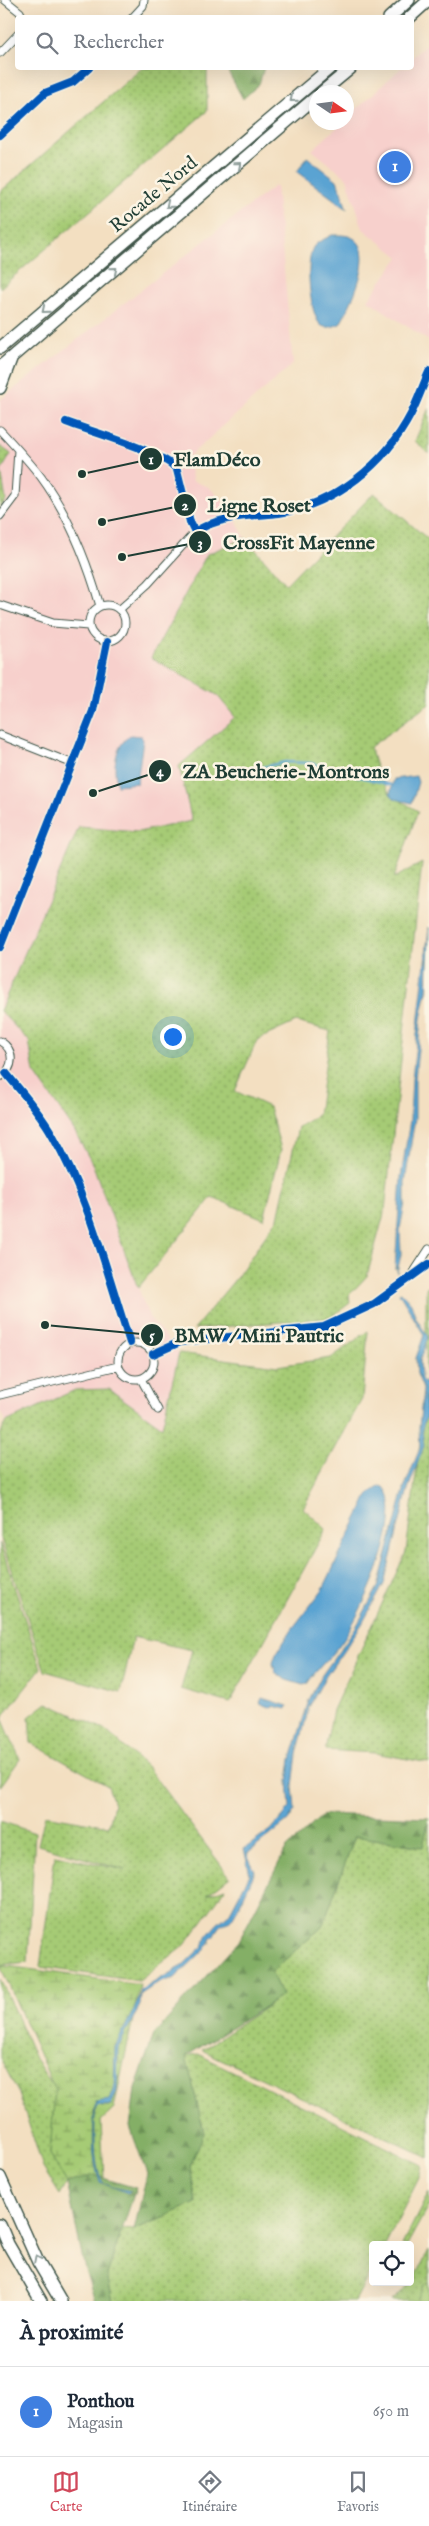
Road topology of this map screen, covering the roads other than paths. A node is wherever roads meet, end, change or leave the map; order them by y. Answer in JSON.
{"nodes":[{"id":1,"x":5,"y":0,"type":"edge"},
{"id":2,"x":144,"y":0,"type":"edge"},
{"id":3,"x":409,"y":0,"type":"edge"},
{"id":4,"x":429,"y":0,"type":"edge"},
{"id":5,"x":22,"y":15,"type":"edge"},
{"id":6,"x":134,"y":15,"type":"edge"},
{"id":7,"x":392,"y":15,"type":"edge"},
{"id":8,"x":412,"y":15,"type":"edge"},
{"id":9,"x":15,"y":37,"type":"edge"},
{"id":10,"x":0,"y":53,"type":"edge"},
{"id":11,"x":86,"y":70,"type":"edge"},
{"id":12,"x":328,"y":70,"type":"edge"},
{"id":13,"x":349,"y":70,"type":"edge"},
{"id":14,"x":330,"y":85,"type":"edge"},
{"id":15,"x":309,"y":103,"type":"edge"},
{"id":16,"x":0,"y":135,"type":"edge"},
{"id":17,"x":0,"y":348,"type":"edge"},
{"id":18,"x":13,"y":355,"type":"junction"},
{"id":19,"x":0,"y":367,"type":"edge"},
{"id":20,"x":429,"y":372,"type":"edge"},
{"id":21,"x":0,"y":388,"type":"edge"},
{"id":22,"x":66,"y":422,"type":"dead end"},
{"id":23,"x":0,"y":430,"type":"edge"},
{"id":24,"x":18,"y":450,"type":"junction"},
{"id":25,"x":0,"y":516,"type":"edge"},
{"id":26,"x":194,"y":532,"type":"junction"},
{"id":27,"x":0,"y":605,"type":"edge"},
{"id":28,"x":100,"y":606,"type":"junction"},
{"id":29,"x":119,"y":610,"type":"junction"},
{"id":30,"x":88,"y":626,"type":"junction"},
{"id":31,"x":107,"y":642,"type":"junction"},
{"id":32,"x":0,"y":735,"type":"edge"},
{"id":33,"x":71,"y":763,"type":"junction"},
{"id":34,"x":0,"y":947,"type":"edge"},
{"id":35,"x":0,"y":1041,"type":"edge"},
{"id":36,"x":3,"y":1075,"type":"edge"},
{"id":37,"x":429,"y":1249,"type":"edge"},
{"id":38,"x":429,"y":1264,"type":"edge"},
{"id":39,"x":412,"y":1276,"type":"junction"},
{"id":40,"x":130,"y":1343,"type":"junction"},
{"id":41,"x":153,"y":1354,"type":"junction"},
{"id":42,"x":118,"y":1366,"type":"junction"},
{"id":43,"x":141,"y":1379,"type":"junction"},
{"id":44,"x":0,"y":1396,"type":"edge"},
{"id":45,"x":158,"y":1410,"type":"dead end"},
{"id":46,"x":0,"y":2177,"type":"edge"},
{"id":47,"x":0,"y":2225,"type":"edge"},
{"id":48,"x":41,"y":2301,"type":"edge"},
{"id":49,"x":61,"y":2301,"type":"edge"}],
"edges":[{"from":1,"to":5,"type":"street"},
{"from":2,"to":6,"type":"street"},
{"from":3,"to":7,"type":"main road"},
{"from":4,"to":8,"type":"main road"},
{"from":9,"to":10,"type":"street"},
{"from":11,"to":16,"type":"street"},
{"from":12,"to":17,"type":"main road","name":"Rocade Nord","one_way":true},
{"from":13,"to":14,"type":"main road"},
{"from":18,"to":15,"type":"main road","name":"Rocade Nord","one_way":true},
{"from":18,"to":19,"type":"main road","name":"Rocade Nord"},
{"from":18,"to":21,"type":"main road"},
{"from":20,"to":26,"type":"street"},
{"from":22,"to":26,"type":"street"},
{"from":23,"to":24,"type":"street"},
{"from":24,"to":25,"type":"street"},
{"from":24,"to":28,"type":"street"},
{"from":26,"to":29,"type":"street"},
{"from":27,"to":30,"type":"street"},
{"from":28,"to":29,"type":"street"},
{"from":28,"to":30,"type":"street"},
{"from":29,"to":31,"type":"street"},
{"from":30,"to":31,"type":"street"},
{"from":31,"to":33,"type":"street"},
{"from":32,"to":33,"type":"street"},
{"from":33,"to":34,"type":"street"},
{"from":35,"to":36,"type":"street"},
{"from":36,"to":40,"type":"street"},
{"from":37,"to":39,"type":"street"},
{"from":38,"to":39,"type":"street"},
{"from":39,"to":41,"type":"street"},
{"from":40,"to":41,"type":"street"},
{"from":40,"to":42,"type":"street"},
{"from":41,"to":43,"type":"street"},
{"from":42,"to":43,"type":"street"},
{"from":42,"to":44,"type":"street"},
{"from":43,"to":45,"type":"street"},
{"from":49,"to":46,"type":"main road","one_way":true},
{"from":47,"to":48,"type":"main road"}]}
